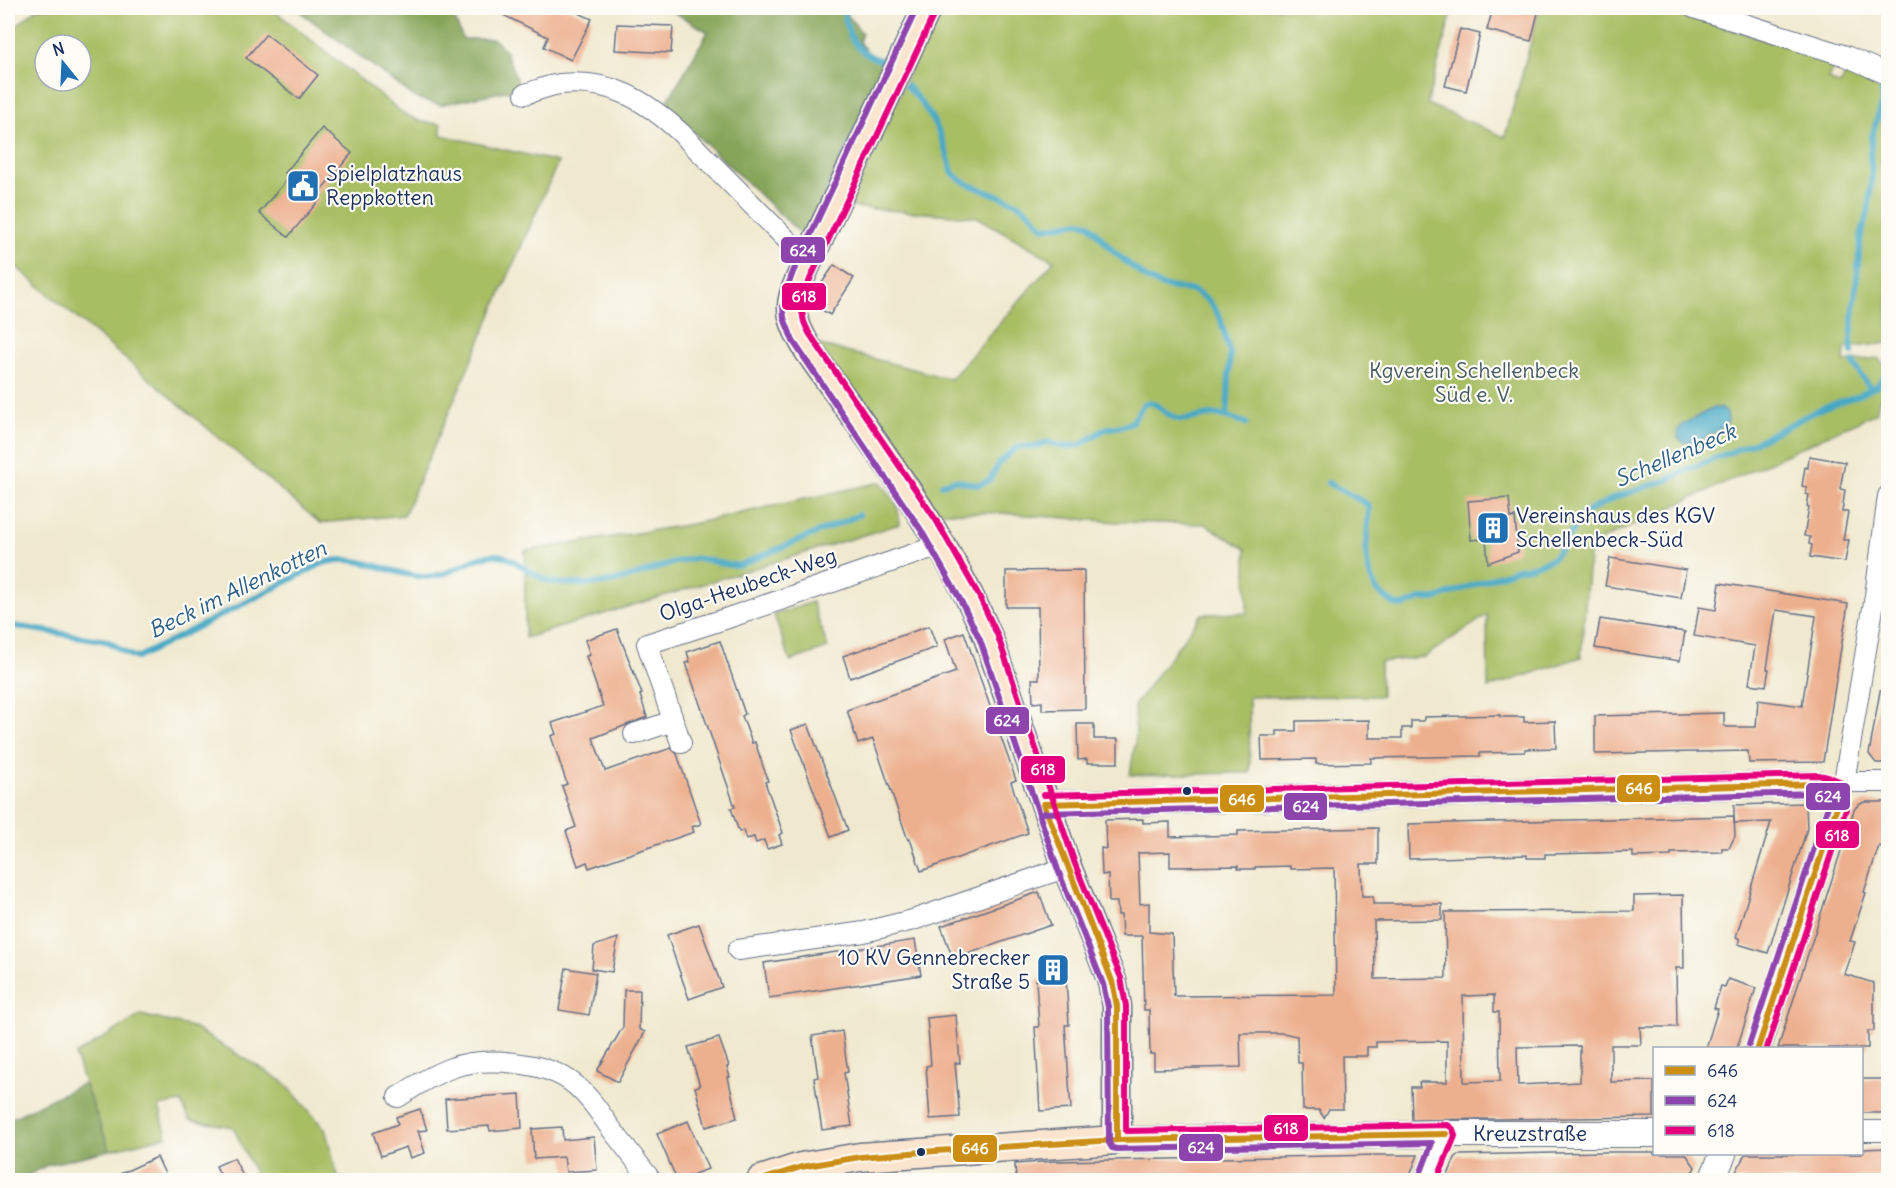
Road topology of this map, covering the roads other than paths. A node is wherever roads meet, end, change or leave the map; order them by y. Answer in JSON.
{"nodes":[{"id":1,"x":927,"y":8,"type":"edge"},
{"id":2,"x":1694,"y":8,"type":"edge"},
{"id":3,"x":1882,"y":72,"type":"dead end"},
{"id":4,"x":525,"y":94,"type":"dead end"},
{"id":5,"x":808,"y":261,"type":"junction"},
{"id":6,"x":1888,"y":499,"type":"edge"},
{"id":7,"x":940,"y":545,"type":"junction"},
{"id":8,"x":673,"y":721,"type":"junction"},
{"id":9,"x":634,"y":734,"type":"dead end"},
{"id":10,"x":681,"y":743,"type":"dead end"},
{"id":11,"x":1888,"y":782,"type":"edge"},
{"id":12,"x":1840,"y":785,"type":"junction"},
{"id":13,"x":1044,"y":804,"type":"junction"},
{"id":14,"x":1067,"y":867,"type":"junction"},
{"id":15,"x":738,"y":950,"type":"dead end"},
{"id":16,"x":1758,"y":1047,"type":"edge"},
{"id":17,"x":398,"y":1096,"type":"dead end"},
{"id":18,"x":1863,"y":1131,"type":"edge"},
{"id":19,"x":1888,"y":1131,"type":"edge"},
{"id":20,"x":1446,"y":1134,"type":"junction"},
{"id":21,"x":1653,"y":1134,"type":"edge"},
{"id":22,"x":1117,"y":1140,"type":"junction"},
{"id":23,"x":1723,"y":1155,"type":"edge"},
{"id":24,"x":651,"y":1180,"type":"edge"},
{"id":25,"x":761,"y":1180,"type":"edge"},
{"id":26,"x":1427,"y":1180,"type":"edge"},
{"id":27,"x":1712,"y":1180,"type":"edge"}],
"edges":[{"from":1,"to":5,"type":"main road"},
{"from":2,"to":3,"type":"street"},
{"from":4,"to":5,"type":"street"},
{"from":5,"to":7,"type":"main road"},
{"from":6,"to":12,"type":"street"},
{"from":7,"to":8,"type":"street","name":"Olga-Heubeck-Weg"},
{"from":7,"to":13,"type":"main road"},
{"from":8,"to":9,"type":"street"},
{"from":8,"to":10,"type":"street","name":"Olga-Heubeck-Weg"},
{"from":11,"to":12,"type":"street"},
{"from":12,"to":13,"type":"street"},
{"from":12,"to":16,"type":"street"},
{"from":13,"to":14,"type":"main road"},
{"from":14,"to":15,"type":"street"},
{"from":14,"to":22,"type":"main road"},
{"from":17,"to":24,"type":"street"},
{"from":18,"to":19,"type":"street"},
{"from":20,"to":21,"type":"street","name":"Kreuzstraße"},
{"from":20,"to":22,"type":"street","name":"Kreuzstraße"},
{"from":20,"to":26,"type":"street"},
{"from":22,"to":25,"type":"main road","name":"Kreuzstraße"},
{"from":23,"to":27,"type":"street"}]}
